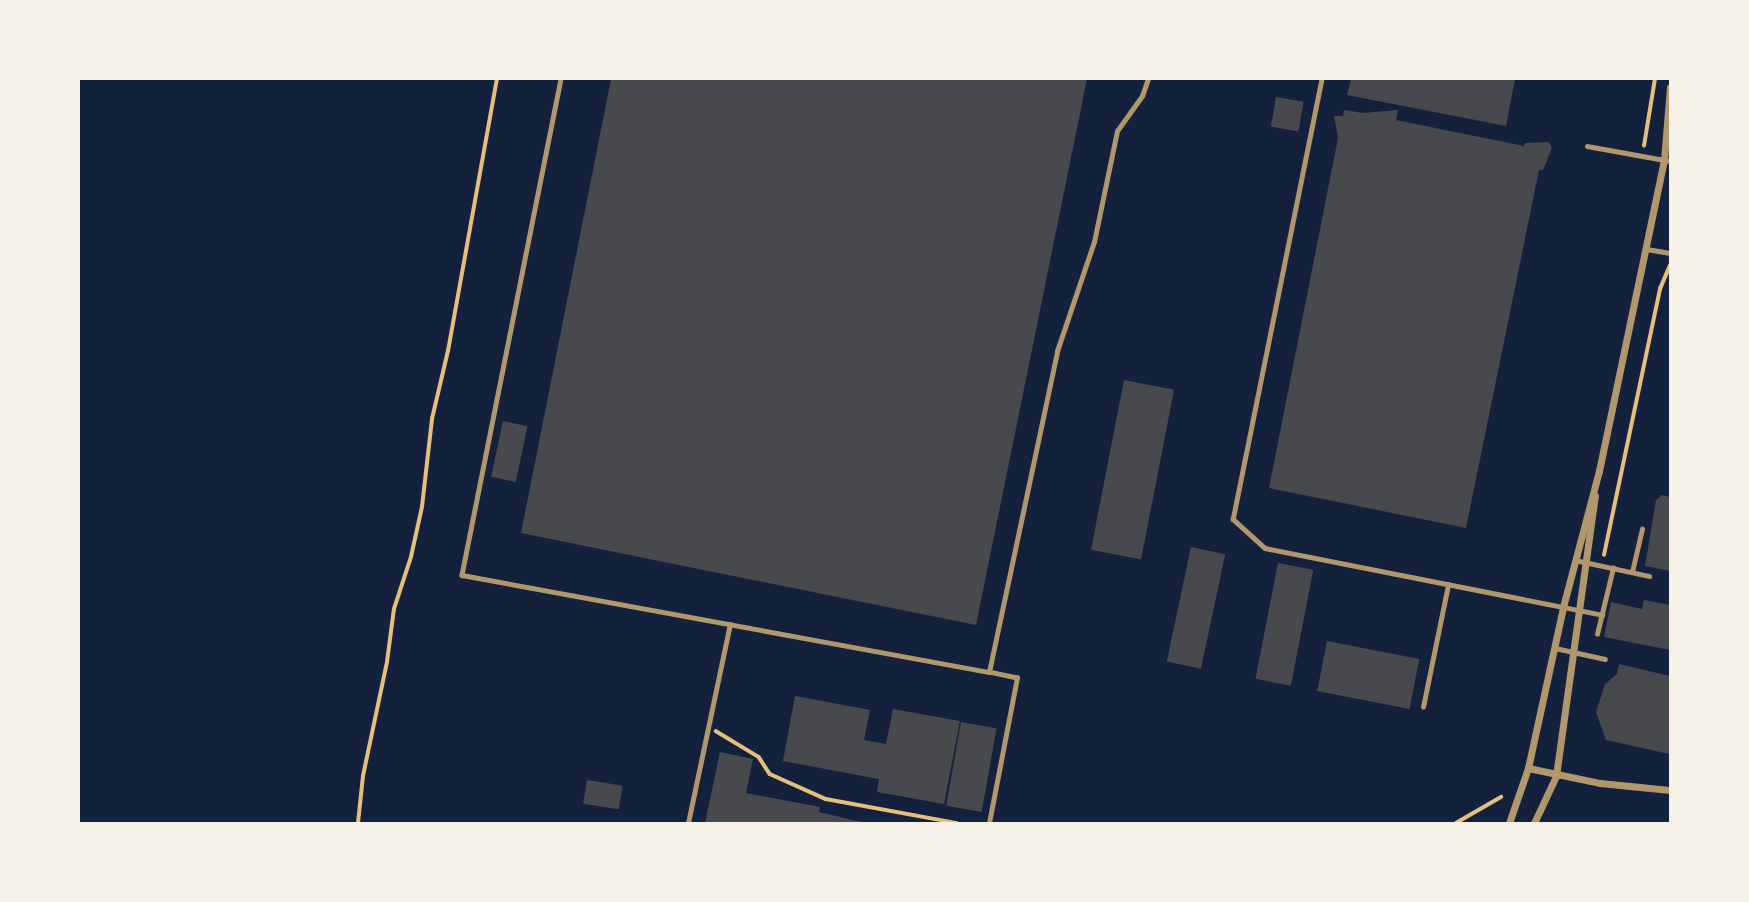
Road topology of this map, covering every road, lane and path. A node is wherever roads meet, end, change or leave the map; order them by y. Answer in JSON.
{"nodes":[{"id":1,"x":498,"y":79,"type":"edge"},
{"id":2,"x":561,"y":79,"type":"edge"},
{"id":3,"x":1148,"y":79,"type":"edge"},
{"id":4,"x":1322,"y":79,"type":"edge"},
{"id":5,"x":1656,"y":79,"type":"edge"},
{"id":6,"x":1670,"y":87,"type":"edge"},
{"id":7,"x":1670,"y":144,"type":"edge"},
{"id":8,"x":1587,"y":146,"type":"dead end"},
{"id":9,"x":1642,"y":156,"type":"junction"},
{"id":10,"x":1667,"y":160,"type":"edge"},
{"id":11,"x":1647,"y":248,"type":"junction"},
{"id":12,"x":1670,"y":253,"type":"edge"},
{"id":13,"x":1670,"y":266,"type":"edge"},
{"id":14,"x":1599,"y":471,"type":"junction"},
{"id":15,"x":1642,"y":529,"type":"dead end"},
{"id":16,"x":1575,"y":560,"type":"junction"},
{"id":17,"x":1587,"y":562,"type":"junction"},
{"id":18,"x":1602,"y":565,"type":"junction"},
{"id":19,"x":1613,"y":568,"type":"junction"},
{"id":20,"x":1632,"y":572,"type":"junction"},
{"id":21,"x":1649,"y":576,"type":"dead end"},
{"id":22,"x":1448,"y":585,"type":"junction"},
{"id":23,"x":1563,"y":607,"type":"junction"},
{"id":24,"x":1580,"y":610,"type":"junction"},
{"id":25,"x":1602,"y":615,"type":"junction"},
{"id":26,"x":730,"y":624,"type":"junction"},
{"id":27,"x":1597,"y":634,"type":"dead end"},
{"id":28,"x":1555,"y":648,"type":"junction"},
{"id":29,"x":1574,"y":653,"type":"junction"},
{"id":30,"x":1605,"y":659,"type":"dead end"},
{"id":31,"x":989,"y":672,"type":"junction"},
{"id":32,"x":1423,"y":707,"type":"dead end"},
{"id":33,"x":709,"y":727,"type":"junction"},
{"id":34,"x":1528,"y":768,"type":"junction"},
{"id":35,"x":1556,"y":776,"type":"junction"},
{"id":36,"x":1670,"y":790,"type":"edge"},
{"id":37,"x":1501,"y":797,"type":"dead end"},
{"id":38,"x":358,"y":823,"type":"edge"},
{"id":39,"x":688,"y":823,"type":"edge"},
{"id":40,"x":957,"y":823,"type":"edge"},
{"id":41,"x":989,"y":823,"type":"edge"},
{"id":42,"x":1456,"y":823,"type":"edge"},
{"id":43,"x":1509,"y":823,"type":"edge"},
{"id":44,"x":1534,"y":823,"type":"edge"}],
"edges":[{"from":1,"to":38,"type":"path"},
{"from":2,"to":26,"type":"lane"},
{"from":3,"to":31,"type":"lane"},
{"from":4,"to":22,"type":"lane"},
{"from":5,"to":9,"type":"path"},
{"from":6,"to":10,"type":"street"},
{"from":7,"to":10,"type":"street"},
{"from":8,"to":9,"type":"lane"},
{"from":9,"to":10,"type":"lane"},
{"from":10,"to":11,"type":"street"},
{"from":11,"to":12,"type":"lane"},
{"from":11,"to":14,"type":"street"},
{"from":13,"to":18,"type":"path"},
{"from":14,"to":16,"type":"street"},
{"from":14,"to":17,"type":"street"},
{"from":15,"to":20,"type":"lane"},
{"from":16,"to":17,"type":"lane"},
{"from":16,"to":23,"type":"street"},
{"from":17,"to":18,"type":"lane"},
{"from":17,"to":24,"type":"street"},
{"from":18,"to":19,"type":"lane"},
{"from":19,"to":20,"type":"lane"},
{"from":19,"to":25,"type":"lane"},
{"from":20,"to":21,"type":"lane"},
{"from":22,"to":23,"type":"lane"},
{"from":22,"to":32,"type":"lane"},
{"from":23,"to":24,"type":"lane"},
{"from":23,"to":28,"type":"street"},
{"from":24,"to":25,"type":"lane"},
{"from":24,"to":29,"type":"street"},
{"from":25,"to":27,"type":"lane"},
{"from":26,"to":31,"type":"lane"},
{"from":26,"to":33,"type":"lane"},
{"from":28,"to":29,"type":"lane"},
{"from":28,"to":34,"type":"street"},
{"from":29,"to":30,"type":"lane"},
{"from":29,"to":35,"type":"street"},
{"from":31,"to":41,"type":"lane"},
{"from":33,"to":39,"type":"lane"},
{"from":33,"to":40,"type":"path"},
{"from":34,"to":35,"type":"street"},
{"from":34,"to":43,"type":"street"},
{"from":35,"to":36,"type":"street"},
{"from":35,"to":44,"type":"street"},
{"from":37,"to":42,"type":"path"}]}
